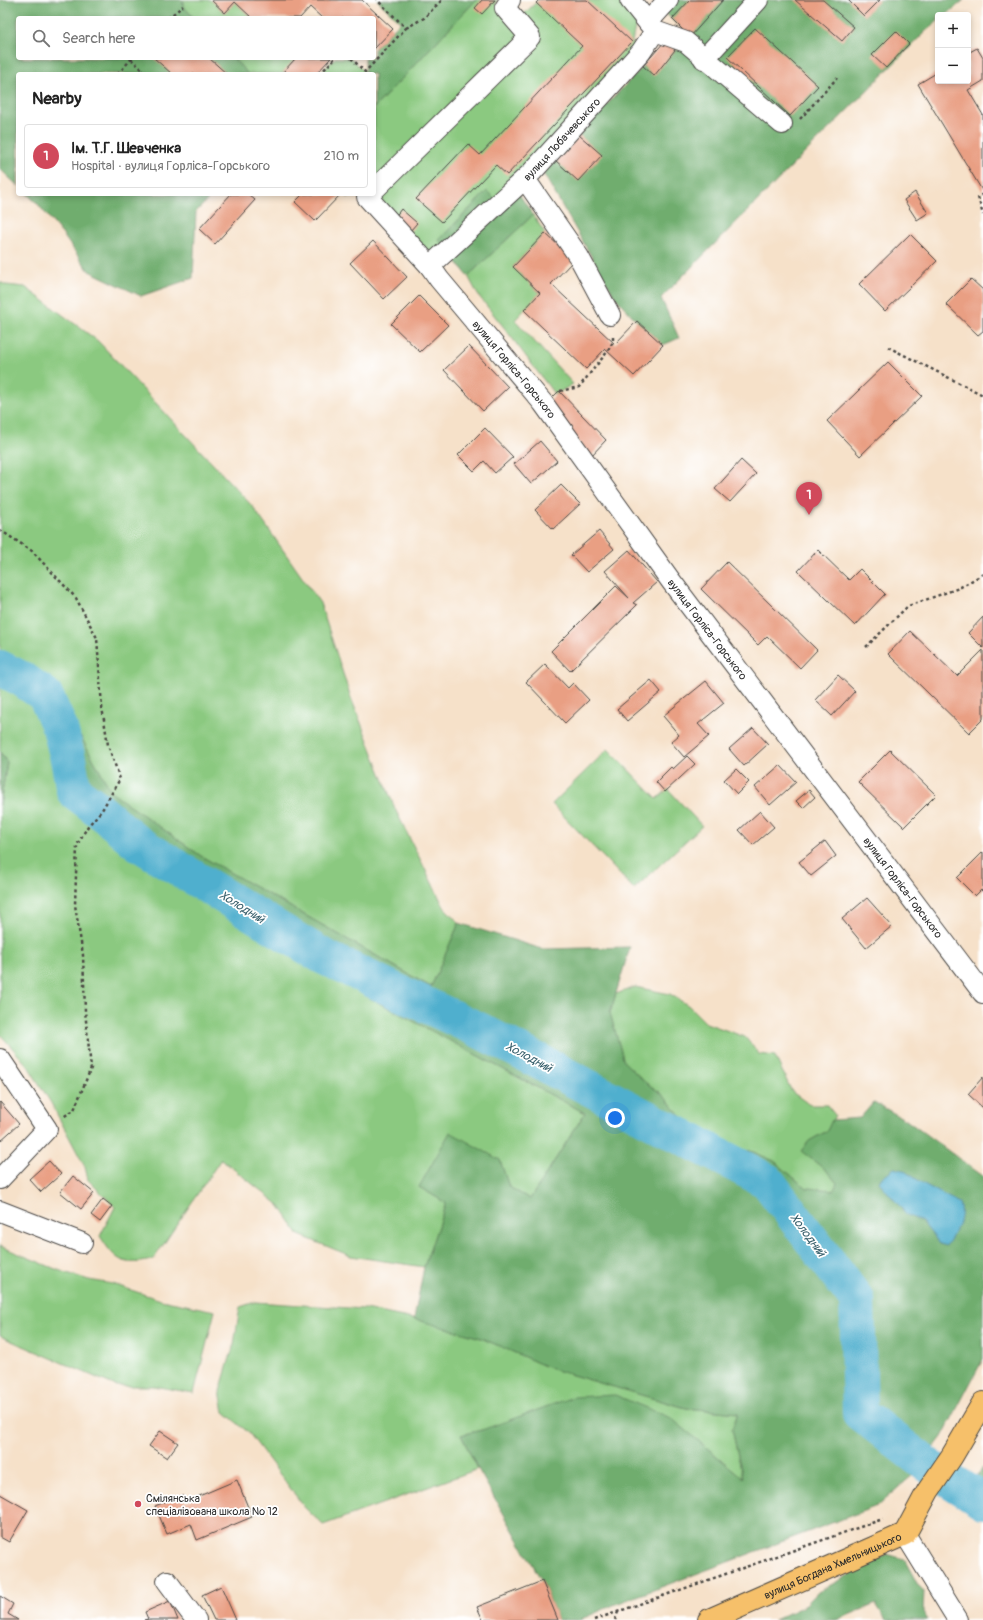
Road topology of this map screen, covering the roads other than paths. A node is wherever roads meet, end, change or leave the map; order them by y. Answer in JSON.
{"nodes":[{"id":1,"x":510,"y":0,"type":"edge"},
{"id":2,"x":630,"y":0,"type":"edge"},
{"id":3,"x":668,"y":0,"type":"edge"},
{"id":4,"x":758,"y":0,"type":"edge"},
{"id":5,"x":651,"y":26,"type":"junction"},
{"id":6,"x":704,"y":59,"type":"junction"},
{"id":7,"x":782,"y":124,"type":"road end"},
{"id":8,"x":525,"y":179,"type":"junction"},
{"id":9,"x":376,"y":188,"type":"edge"},
{"id":10,"x":368,"y":196,"type":"edge"},
{"id":11,"x":430,"y":266,"type":"junction"},
{"id":12,"x":610,"y":315,"type":"dead end"},
{"id":13,"x":983,"y":993,"type":"edge"},
{"id":14,"x":0,"y":1059,"type":"edge"},
{"id":15,"x":0,"y":1179,"type":"edge"},
{"id":16,"x":0,"y":1212,"type":"edge"},
{"id":17,"x":82,"y":1243,"type":"dead end"},
{"id":18,"x":983,"y":1403,"type":"edge"},
{"id":19,"x":905,"y":1534,"type":"junction"},
{"id":20,"x":168,"y":1581,"type":"dead end"},
{"id":21,"x":196,"y":1620,"type":"edge"},
{"id":22,"x":709,"y":1620,"type":"edge"},
{"id":23,"x":958,"y":1620,"type":"edge"}],
"edges":[{"from":1,"to":9,"type":"street"},
{"from":2,"to":5,"type":"street"},
{"from":3,"to":5,"type":"street","name":"вулиця Лобачевського"},
{"from":4,"to":6,"type":"street"},
{"from":5,"to":6,"type":"street"},
{"from":5,"to":8,"type":"street","name":"вулиця Лобачевського"},
{"from":6,"to":7,"type":"street"},
{"from":8,"to":11,"type":"street","name":"вулиця Лобачевського"},
{"from":8,"to":12,"type":"street"},
{"from":10,"to":11,"type":"street","name":"вулиця Горліса-Горського"},
{"from":11,"to":13,"type":"street","name":"вулиця Горліса-Горського"},
{"from":14,"to":15,"type":"street"},
{"from":16,"to":17,"type":"street"},
{"from":18,"to":19,"type":"main road","name":"вулиця Богдана Хмельницького"},
{"from":19,"to":22,"type":"main road","name":"вулиця Богдана Хмельницького"},
{"from":19,"to":23,"type":"street"},
{"from":20,"to":21,"type":"street"}]}
